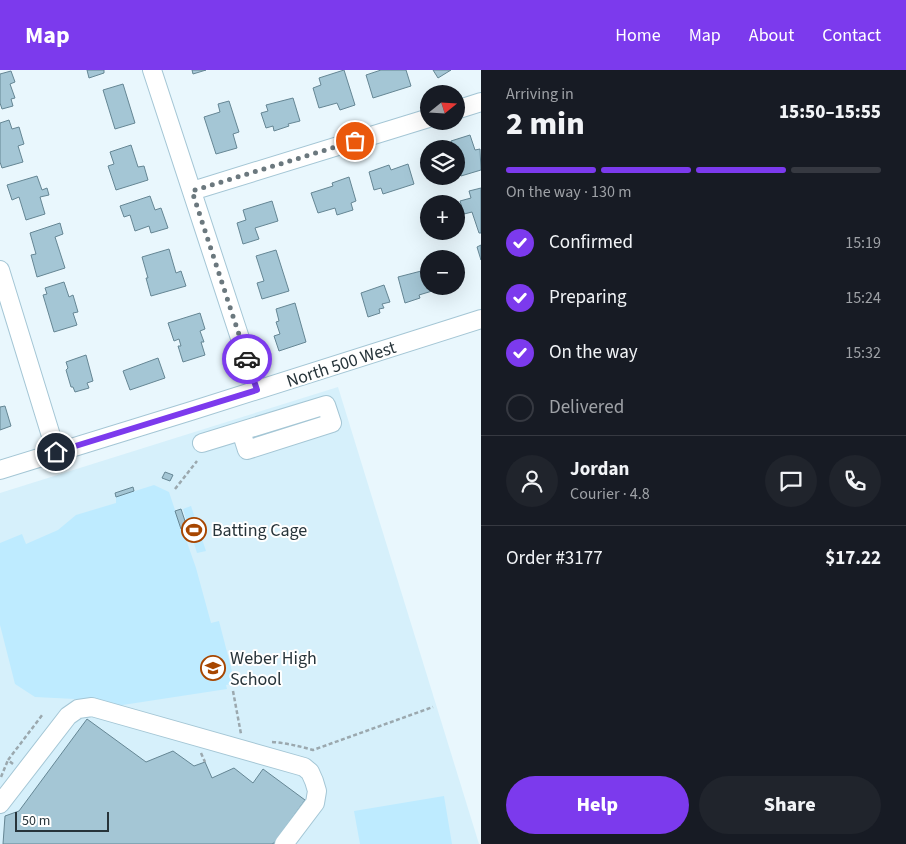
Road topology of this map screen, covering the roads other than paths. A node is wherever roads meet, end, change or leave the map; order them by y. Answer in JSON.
{"nodes":[{"id":1,"x":152,"y":70,"type":"edge"},
{"id":2,"x":481,"y":102,"type":"edge"},
{"id":3,"x":465,"y":107,"type":"edge"},
{"id":4,"x":420,"y":121,"type":"edge"},
{"id":5,"x":192,"y":191,"type":"junction"},
{"id":6,"x":0,"y":270,"type":"edge"},
{"id":7,"x":481,"y":319,"type":"edge"},
{"id":8,"x":257,"y":390,"type":"junction"},
{"id":9,"x":241,"y":431,"type":"dead end"},
{"id":10,"x":202,"y":443,"type":"dead end"},
{"id":11,"x":56,"y":452,"type":"junction"},
{"id":12,"x":0,"y":470,"type":"edge"},
{"id":13,"x":0,"y":804,"type":"edge"},
{"id":14,"x":284,"y":844,"type":"edge"}],
"edges":[{"from":1,"to":5,"type":"street"},
{"from":2,"to":3,"type":"street"},
{"from":4,"to":5,"type":"street"},
{"from":5,"to":8,"type":"street"},
{"from":6,"to":11,"type":"street"},
{"from":7,"to":8,"type":"street","name":"North 500 West"},
{"from":8,"to":11,"type":"street","name":"North 500 West"},
{"from":9,"to":10,"type":"street"},
{"from":11,"to":12,"type":"street","name":"North 500 West"},
{"from":13,"to":14,"type":"street"}]}
